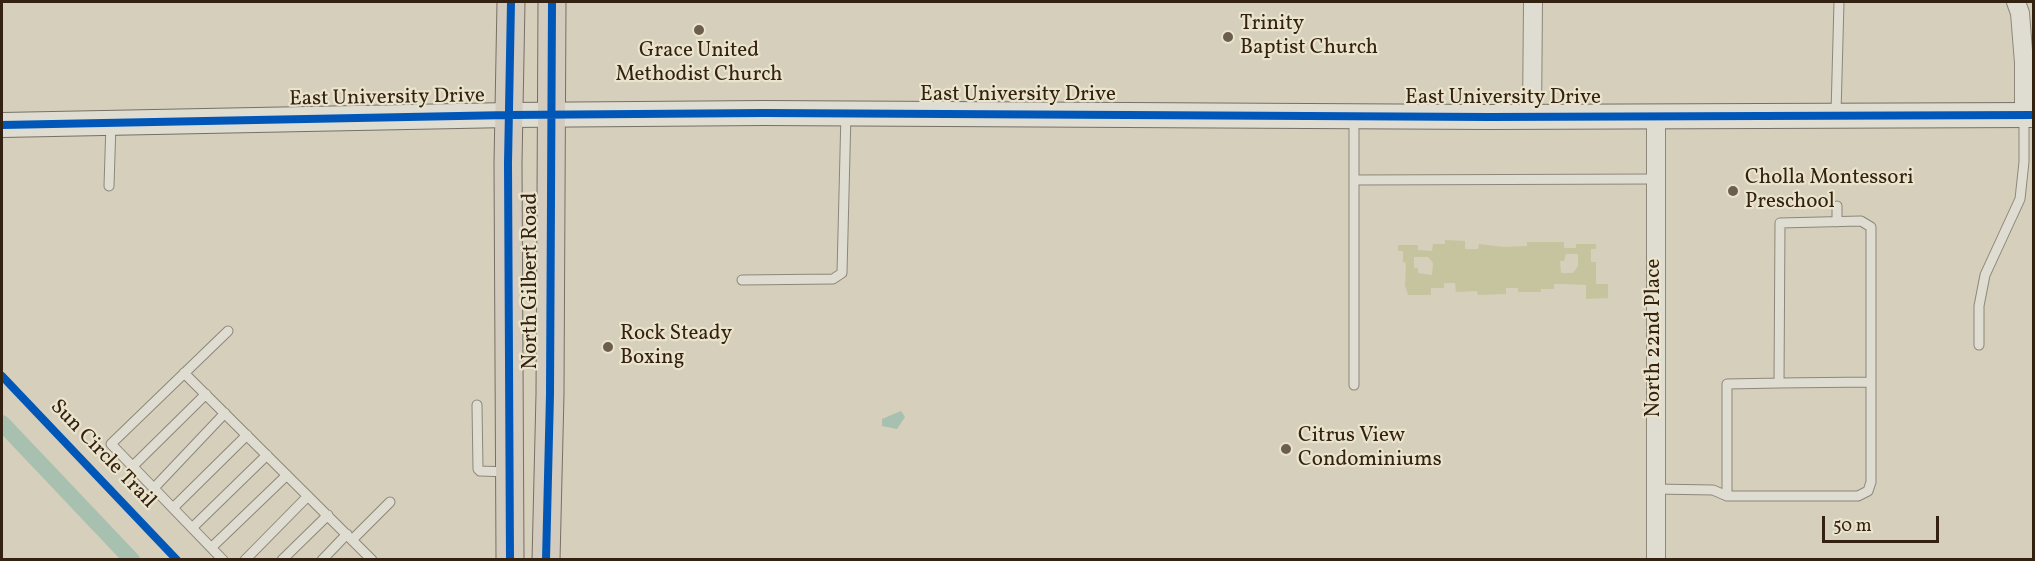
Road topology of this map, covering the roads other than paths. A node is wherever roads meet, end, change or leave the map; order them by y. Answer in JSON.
{"nodes":[{"id":1,"x":511,"y":2,"type":"edge"},
{"id":2,"x":552,"y":2,"type":"edge"},
{"id":3,"x":1533,"y":2,"type":"edge"},
{"id":4,"x":1839,"y":2,"type":"edge"},
{"id":5,"x":2016,"y":2,"type":"edge"},
{"id":6,"x":846,"y":113,"type":"junction"},
{"id":7,"x":509,"y":115,"type":"junction"},
{"id":8,"x":2029,"y":115,"type":"edge"},
{"id":9,"x":550,"y":116,"type":"junction"},
{"id":10,"x":1354,"y":116,"type":"junction"},
{"id":11,"x":1656,"y":116,"type":"junction"},
{"id":12,"x":1836,"y":116,"type":"junction"},
{"id":13,"x":1532,"y":117,"type":"junction"},
{"id":14,"x":111,"y":123,"type":"junction"},
{"id":15,"x":2,"y":125,"type":"edge"},
{"id":16,"x":1656,"y":179,"type":"junction"},
{"id":17,"x":1354,"y":180,"type":"junction"},
{"id":18,"x":109,"y":186,"type":"dead end"},
{"id":19,"x":1837,"y":206,"type":"dead end"},
{"id":20,"x":1838,"y":222,"type":"junction"},
{"id":21,"x":742,"y":280,"type":"dead end"},
{"id":22,"x":228,"y":332,"type":"dead end"},
{"id":23,"x":1979,"y":345,"type":"dead end"},
{"id":24,"x":184,"y":373,"type":"junction"},
{"id":25,"x":1871,"y":382,"type":"junction"},
{"id":26,"x":1779,"y":383,"type":"junction"},
{"id":27,"x":1354,"y":386,"type":"dead end"},
{"id":28,"x":511,"y":393,"type":"junction"},
{"id":29,"x":206,"y":394,"type":"junction"},
{"id":30,"x":550,"y":394,"type":"junction"},
{"id":31,"x":477,"y":405,"type":"dead end"},
{"id":32,"x":225,"y":414,"type":"junction"},
{"id":33,"x":247,"y":435,"type":"junction"},
{"id":34,"x":267,"y":455,"type":"junction"},
{"id":35,"x":133,"y":466,"type":"junction"},
{"id":36,"x":511,"y":472,"type":"junction"},
{"id":37,"x":287,"y":475,"type":"junction"},
{"id":38,"x":153,"y":488,"type":"junction"},
{"id":39,"x":1655,"y":489,"type":"junction"},
{"id":40,"x":308,"y":496,"type":"junction"},
{"id":41,"x":1727,"y":496,"type":"junction"},
{"id":42,"x":390,"y":502,"type":"dead end"},
{"id":43,"x":173,"y":508,"type":"junction"},
{"id":44,"x":328,"y":515,"type":"junction"},
{"id":45,"x":192,"y":528,"type":"junction"},
{"id":46,"x":350,"y":537,"type":"junction"},
{"id":47,"x":212,"y":547,"type":"junction"},
{"id":48,"x":368,"y":558,"type":"edge"},
{"id":49,"x":223,"y":560,"type":"edge"},
{"id":50,"x":245,"y":560,"type":"edge"},
{"id":51,"x":282,"y":560,"type":"edge"},
{"id":52,"x":322,"y":560,"type":"edge"},
{"id":53,"x":510,"y":560,"type":"edge"},
{"id":54,"x":546,"y":560,"type":"edge"},
{"id":55,"x":1656,"y":560,"type":"edge"}],
"edges":[{"from":1,"to":7,"type":"main road","name":"North Gilbert Road"},
{"from":2,"to":9,"type":"main road","name":"North Gilbert Road"},
{"from":3,"to":13,"type":"street"},
{"from":4,"to":12,"type":"lane"},
{"from":5,"to":8,"type":"street"},
{"from":6,"to":9,"type":"main road","name":"East University Drive"},
{"from":6,"to":10,"type":"main road","name":"East University Drive"},
{"from":6,"to":21,"type":"lane"},
{"from":7,"to":9,"type":"main road","name":"East University Drive"},
{"from":7,"to":14,"type":"main road","name":"East University Drive"},
{"from":7,"to":28,"type":"main road","name":"North Gilbert Road"},
{"from":8,"to":12,"type":"main road","name":"East University Drive"},
{"from":8,"to":23,"type":"lane"},
{"from":9,"to":30,"type":"main road","name":"North Gilbert Road"},
{"from":10,"to":13,"type":"main road","name":"East University Drive"},
{"from":10,"to":17,"type":"lane"},
{"from":11,"to":12,"type":"main road","name":"East University Drive"},
{"from":11,"to":13,"type":"main road","name":"East University Drive"},
{"from":11,"to":16,"type":"street","name":"North 22nd Place"},
{"from":14,"to":15,"type":"main road","name":"East University Drive"},
{"from":14,"to":18,"type":"lane"},
{"from":16,"to":17,"type":"lane"},
{"from":16,"to":39,"type":"street","name":"North 22nd Place"},
{"from":17,"to":27,"type":"lane"},
{"from":19,"to":20,"type":"lane"},
{"from":20,"to":25,"type":"lane"},
{"from":20,"to":26,"type":"lane"},
{"from":22,"to":24,"type":"lane"},
{"from":24,"to":29,"type":"lane"},
{"from":24,"to":35,"type":"lane"},
{"from":25,"to":26,"type":"lane"},
{"from":25,"to":41,"type":"lane"},
{"from":26,"to":41,"type":"lane"},
{"from":28,"to":30,"type":"main road"},
{"from":28,"to":36,"type":"main road","name":"North Gilbert Road"},
{"from":29,"to":32,"type":"lane"},
{"from":29,"to":35,"type":"lane"},
{"from":30,"to":54,"type":"main road","name":"North Gilbert Road"},
{"from":31,"to":36,"type":"lane"},
{"from":32,"to":33,"type":"lane"},
{"from":32,"to":38,"type":"lane"},
{"from":33,"to":34,"type":"lane"},
{"from":33,"to":43,"type":"lane"},
{"from":34,"to":37,"type":"lane"},
{"from":34,"to":45,"type":"lane"},
{"from":35,"to":38,"type":"lane"},
{"from":36,"to":53,"type":"main road","name":"North Gilbert Road"},
{"from":37,"to":40,"type":"lane"},
{"from":37,"to":47,"type":"lane"},
{"from":38,"to":43,"type":"lane"},
{"from":39,"to":41,"type":"lane"},
{"from":39,"to":55,"type":"street","name":"North 22nd Place"},
{"from":40,"to":44,"type":"lane"},
{"from":40,"to":50,"type":"lane"},
{"from":42,"to":46,"type":"lane"},
{"from":43,"to":45,"type":"lane"},
{"from":44,"to":46,"type":"lane"},
{"from":44,"to":51,"type":"lane"},
{"from":45,"to":47,"type":"lane"},
{"from":46,"to":48,"type":"lane"},
{"from":46,"to":52,"type":"lane"},
{"from":47,"to":49,"type":"lane"}]}
